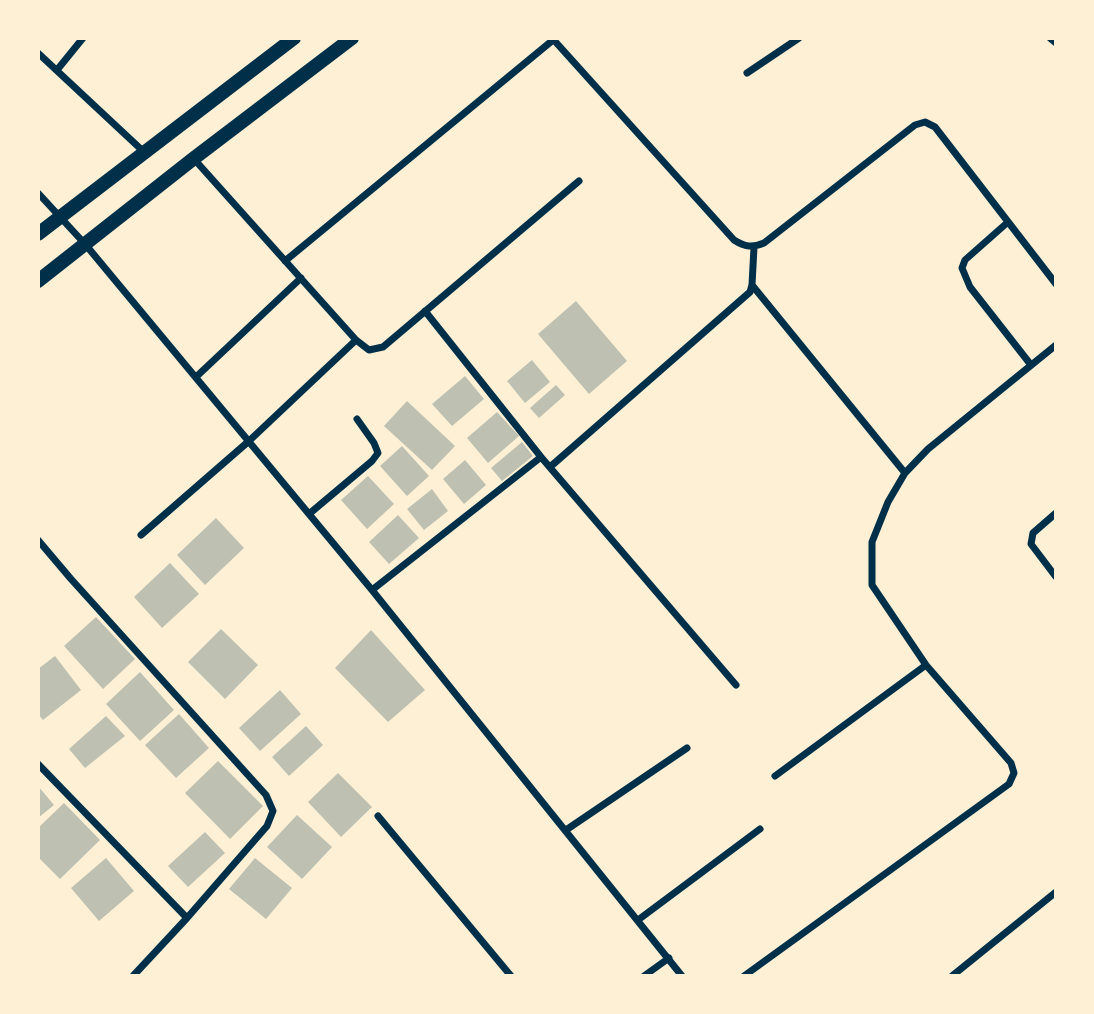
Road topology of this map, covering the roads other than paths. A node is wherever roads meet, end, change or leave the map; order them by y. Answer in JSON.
{"nodes":[{"id":1,"x":83,"y":38,"type":"edge"},
{"id":2,"x":294,"y":38,"type":"edge"},
{"id":3,"x":352,"y":38,"type":"edge"},
{"id":4,"x":799,"y":38,"type":"edge"},
{"id":5,"x":1050,"y":38,"type":"edge"},
{"id":6,"x":553,"y":39,"type":"edge"},
{"id":7,"x":1055,"y":43,"type":"edge"},
{"id":8,"x":38,"y":53,"type":"edge"},
{"id":9,"x":57,"y":70,"type":"junction"},
{"id":10,"x":747,"y":73,"type":"dead end"},
{"id":11,"x":144,"y":153,"type":"junction"},
{"id":12,"x":193,"y":159,"type":"junction"},
{"id":13,"x":579,"y":181,"type":"dead end"},
{"id":14,"x":38,"y":193,"type":"edge"},
{"id":15,"x":61,"y":216,"type":"junction"},
{"id":16,"x":1008,"y":222,"type":"junction"},
{"id":17,"x":38,"y":234,"type":"edge"},
{"id":18,"x":85,"y":244,"type":"junction"},
{"id":19,"x":754,"y":247,"type":"junction"},
{"id":20,"x":285,"y":261,"type":"junction"},
{"id":21,"x":300,"y":278,"type":"junction"},
{"id":22,"x":38,"y":281,"type":"edge"},
{"id":23,"x":1055,"y":284,"type":"edge"},
{"id":24,"x":752,"y":285,"type":"junction"},
{"id":25,"x":425,"y":311,"type":"junction"},
{"id":26,"x":356,"y":340,"type":"junction"},
{"id":27,"x":1055,"y":345,"type":"edge"},
{"id":28,"x":1031,"y":365,"type":"junction"},
{"id":29,"x":196,"y":377,"type":"junction"},
{"id":30,"x":357,"y":419,"type":"dead end"},
{"id":31,"x":249,"y":441,"type":"junction"},
{"id":32,"x":541,"y":457,"type":"junction"},
{"id":33,"x":550,"y":467,"type":"junction"},
{"id":34,"x":905,"y":473,"type":"junction"},
{"id":35,"x":1055,"y":513,"type":"edge"},
{"id":36,"x":309,"y":514,"type":"junction"},
{"id":37,"x":141,"y":535,"type":"dead end"},
{"id":38,"x":38,"y":540,"type":"edge"},
{"id":39,"x":1055,"y":577,"type":"edge"},
{"id":40,"x":372,"y":590,"type":"junction"},
{"id":41,"x":926,"y":665,"type":"junction"},
{"id":42,"x":736,"y":685,"type":"dead end"},
{"id":43,"x":687,"y":748,"type":"dead end"},
{"id":44,"x":38,"y":764,"type":"edge"},
{"id":45,"x":775,"y":776,"type":"dead end"},
{"id":46,"x":379,"y":816,"type":"dead end"},
{"id":47,"x":760,"y":829,"type":"dead end"},
{"id":48,"x":566,"y":830,"type":"junction"},
{"id":49,"x":1055,"y":893,"type":"edge"},
{"id":50,"x":187,"y":918,"type":"junction"},
{"id":51,"x":638,"y":920,"type":"junction"},
{"id":52,"x":669,"y":958,"type":"junction"},
{"id":53,"x":133,"y":975,"type":"edge"},
{"id":54,"x":511,"y":975,"type":"edge"},
{"id":55,"x":644,"y":975,"type":"edge"},
{"id":56,"x":682,"y":975,"type":"edge"},
{"id":57,"x":744,"y":975,"type":"edge"},
{"id":58,"x":952,"y":975,"type":"edge"}],
"edges":[{"from":1,"to":9,"type":"street"},
{"from":2,"to":11,"type":"main road"},
{"from":3,"to":12,"type":"main road"},
{"from":4,"to":10,"type":"street"},
{"from":5,"to":7,"type":"street"},
{"from":6,"to":19,"type":"street"},
{"from":6,"to":20,"type":"street"},
{"from":8,"to":9,"type":"street"},
{"from":9,"to":11,"type":"street"},
{"from":11,"to":15,"type":"main road"},
{"from":12,"to":18,"type":"main road"},
{"from":12,"to":20,"type":"street"},
{"from":13,"to":25,"type":"street"},
{"from":14,"to":15,"type":"street"},
{"from":15,"to":17,"type":"main road"},
{"from":15,"to":18,"type":"street"},
{"from":16,"to":19,"type":"street"},
{"from":16,"to":23,"type":"street"},
{"from":16,"to":28,"type":"street"},
{"from":18,"to":22,"type":"main road"},
{"from":18,"to":29,"type":"street"},
{"from":19,"to":24,"type":"street"},
{"from":20,"to":21,"type":"street"},
{"from":21,"to":26,"type":"street"},
{"from":21,"to":29,"type":"street"},
{"from":24,"to":33,"type":"street"},
{"from":24,"to":34,"type":"street"},
{"from":25,"to":26,"type":"street"},
{"from":25,"to":32,"type":"street"},
{"from":26,"to":31,"type":"street"},
{"from":27,"to":28,"type":"street"},
{"from":28,"to":34,"type":"street"},
{"from":29,"to":31,"type":"street"},
{"from":30,"to":36,"type":"street"},
{"from":31,"to":36,"type":"street"},
{"from":31,"to":37,"type":"street"},
{"from":32,"to":33,"type":"street"},
{"from":32,"to":40,"type":"street"},
{"from":33,"to":42,"type":"street"},
{"from":34,"to":41,"type":"street"},
{"from":35,"to":39,"type":"street"},
{"from":36,"to":40,"type":"street"},
{"from":38,"to":50,"type":"street"},
{"from":40,"to":48,"type":"street"},
{"from":41,"to":45,"type":"street"},
{"from":41,"to":57,"type":"street"},
{"from":43,"to":48,"type":"street"},
{"from":44,"to":50,"type":"street"},
{"from":46,"to":54,"type":"street"},
{"from":47,"to":51,"type":"street"},
{"from":48,"to":51,"type":"street"},
{"from":49,"to":58,"type":"street"},
{"from":50,"to":53,"type":"street"},
{"from":51,"to":52,"type":"street"},
{"from":52,"to":55,"type":"street"},
{"from":52,"to":56,"type":"street"}]}
